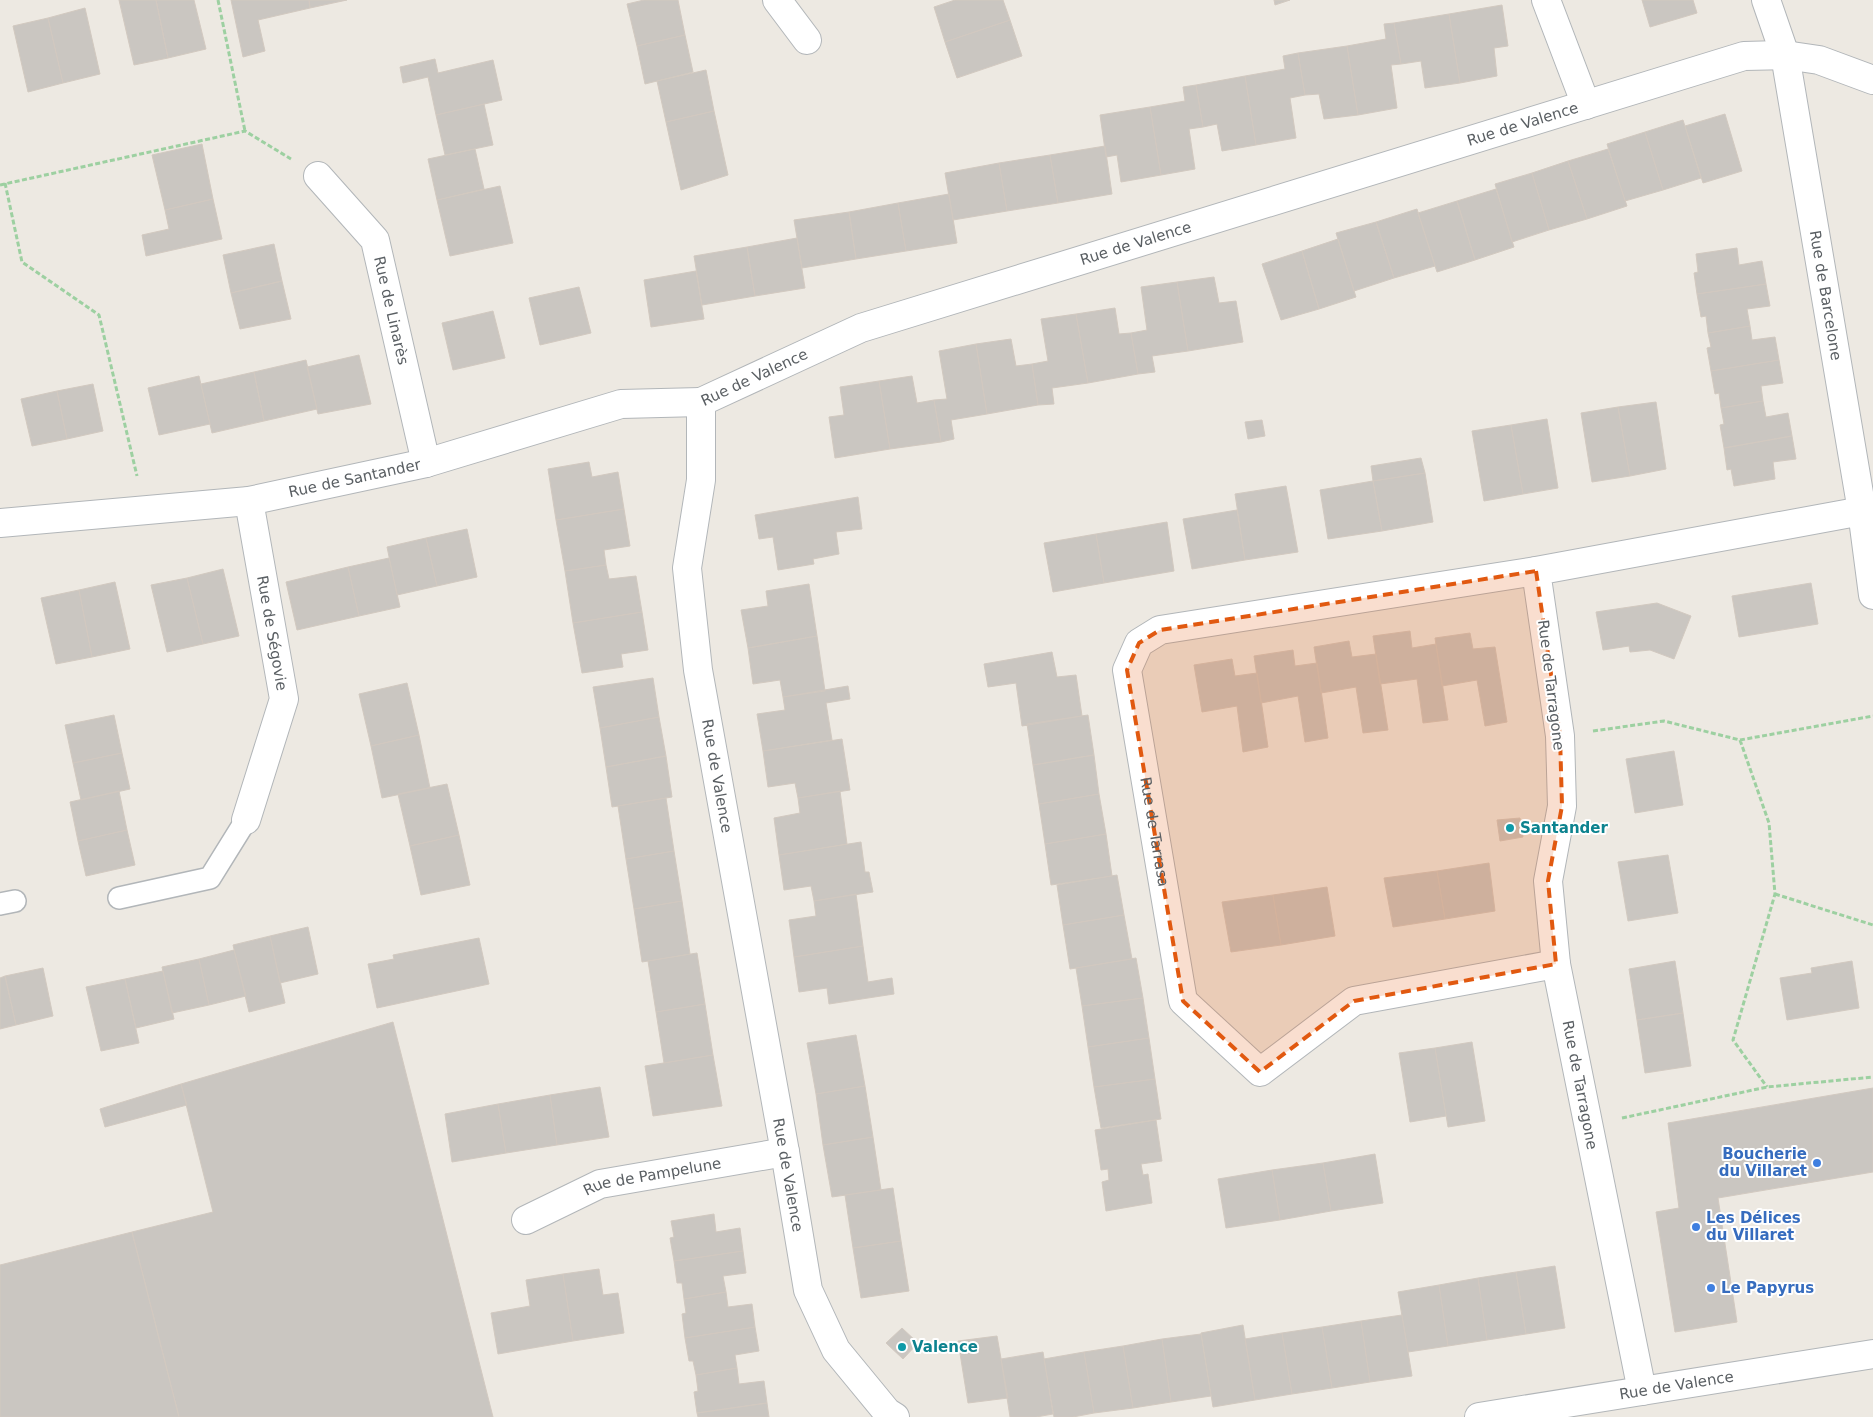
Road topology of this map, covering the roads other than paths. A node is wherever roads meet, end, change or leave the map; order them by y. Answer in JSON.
{"nodes":[{"id":1,"x":777,"y":0,"type":"edge"},
{"id":2,"x":1546,"y":0,"type":"edge"},
{"id":3,"x":1766,"y":0,"type":"edge"},
{"id":4,"x":807,"y":40,"type":"dead end"},
{"id":5,"x":1785,"y":55,"type":"junction"},
{"id":6,"x":1873,"y":80,"type":"edge"},
{"id":7,"x":1586,"y":105,"type":"junction"},
{"id":8,"x":318,"y":176,"type":"road end"},
{"id":9,"x":702,"y":402,"type":"junction"},
{"id":10,"x":426,"y":463,"type":"junction"},
{"id":11,"x":249,"y":500,"type":"junction"},
{"id":12,"x":1862,"y":511,"type":"junction"},
{"id":13,"x":0,"y":523,"type":"edge"},
{"id":14,"x":1536,"y":571,"type":"junction"},
{"id":15,"x":1873,"y":595,"type":"edge"},
{"id":16,"x":246,"y":820,"type":"joint"},
{"id":17,"x":119,"y":898,"type":"dead end"},
{"id":18,"x":1556,"y":964,"type":"junction"},
{"id":19,"x":785,"y":1152,"type":"junction"},
{"id":20,"x":526,"y":1220,"type":"dead end"},
{"id":21,"x":1873,"y":1354,"type":"edge"},
{"id":22,"x":1642,"y":1390,"type":"junction"},
{"id":23,"x":895,"y":1417,"type":"edge"},
{"id":24,"x":1479,"y":1417,"type":"edge"}],
"edges":[{"from":1,"to":4,"type":"street"},
{"from":2,"to":7,"type":"street"},
{"from":3,"to":5,"type":"street","name":"Rue de Barcelone"},
{"from":5,"to":6,"type":"street","name":"Rue de Valence"},
{"from":5,"to":7,"type":"street","name":"Rue de Valence"},
{"from":5,"to":12,"type":"street","name":"Rue de Barcelone"},
{"from":7,"to":9,"type":"street","name":"Rue de Valence"},
{"from":8,"to":10,"type":"street","name":"Rue de Linarès"},
{"from":9,"to":10,"type":"street","name":"Rue de Santander"},
{"from":9,"to":19,"type":"street","name":"Rue de Valence"},
{"from":10,"to":11,"type":"street","name":"Rue de Santander"},
{"from":11,"to":13,"type":"street","name":"Rue de Santander"},
{"from":11,"to":16,"type":"street","name":"Rue de Ségovie"},
{"from":12,"to":14,"type":"street"},
{"from":12,"to":15,"type":"street","name":"Rue de Barcelone"},
{"from":14,"to":18,"type":"street","name":"Rue de Tarragone"},
{"from":14,"to":18,"type":"street","name":"Rue de Tarrasa"},
{"from":16,"to":17,"type":"lane"},
{"from":18,"to":22,"type":"street","name":"Rue de Tarragone"},
{"from":19,"to":20,"type":"street","name":"Rue de Pampelune"},
{"from":19,"to":23,"type":"street","name":"Rue de Valence"},
{"from":21,"to":22,"type":"street","name":"Rue de Valence"},
{"from":22,"to":24,"type":"street","name":"Rue de Valence"}]}
